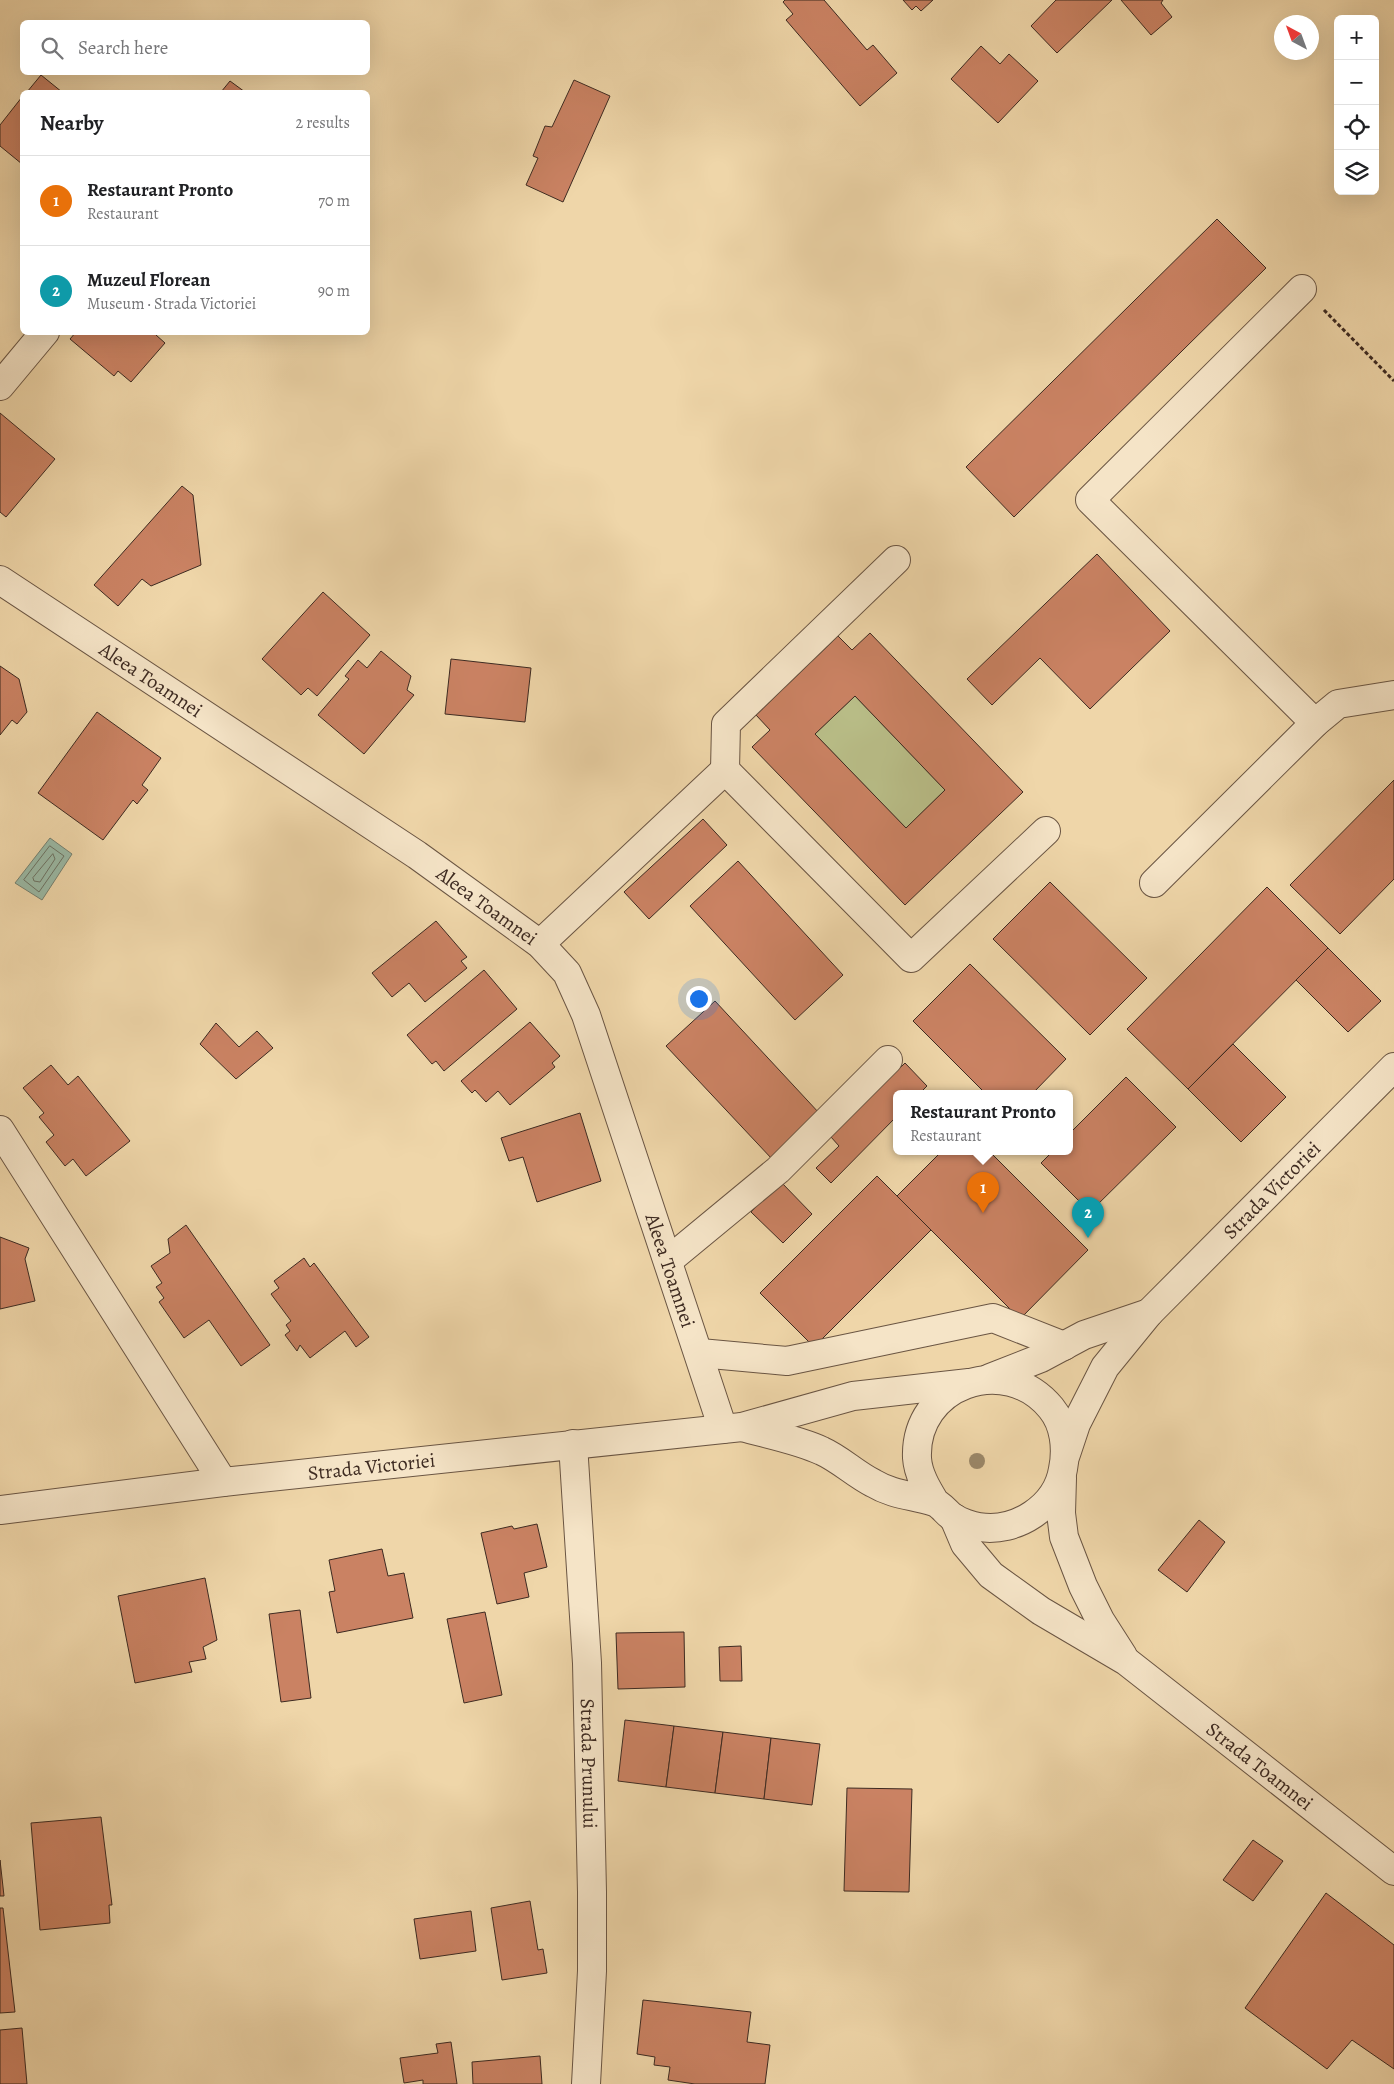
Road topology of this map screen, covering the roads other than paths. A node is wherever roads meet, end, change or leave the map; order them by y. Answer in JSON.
{"nodes":[{"id":1,"x":1302,"y":289,"type":"road end"},
{"id":2,"x":42,"y":335,"type":"edge"},
{"id":3,"x":0,"y":386,"type":"edge"},
{"id":4,"x":896,"y":560,"type":"dead end"},
{"id":5,"x":0,"y":580,"type":"edge"},
{"id":6,"x":1394,"y":695,"type":"edge"},
{"id":7,"x":1315,"y":723,"type":"junction"},
{"id":8,"x":725,"y":770,"type":"junction"},
{"id":9,"x":1046,"y":831,"type":"dead end"},
{"id":10,"x":1154,"y":883,"type":"dead end"},
{"id":11,"x":540,"y":944,"type":"junction"},
{"id":12,"x":888,"y":1060,"type":"dead end"},
{"id":13,"x":1394,"y":1067,"type":"edge"},
{"id":14,"x":0,"y":1130,"type":"edge"},
{"id":15,"x":669,"y":1260,"type":"junction"},
{"id":16,"x":1149,"y":1313,"type":"junction"},
{"id":17,"x":1064,"y":1346,"type":"junction"},
{"id":18,"x":700,"y":1353,"type":"junction"},
{"id":19,"x":979,"y":1381,"type":"junction"},
{"id":20,"x":733,"y":1428,"type":"junction"},
{"id":21,"x":573,"y":1444,"type":"junction"},
{"id":22,"x":1064,"y":1466,"type":"junction"},
{"id":23,"x":223,"y":1482,"type":"junction"},
{"id":24,"x":0,"y":1510,"type":"edge"},
{"id":25,"x":945,"y":1510,"type":"junction"},
{"id":26,"x":1126,"y":1661,"type":"junction"},
{"id":27,"x":1390,"y":1859,"type":"edge"},
{"id":28,"x":586,"y":2084,"type":"edge"}],
"edges":[{"from":1,"to":7,"type":"street"},
{"from":2,"to":3,"type":"street"},
{"from":4,"to":8,"type":"street"},
{"from":5,"to":11,"type":"street","name":"Aleea Toamnei"},
{"from":6,"to":7,"type":"street"},
{"from":7,"to":10,"type":"street"},
{"from":8,"to":9,"type":"street"},
{"from":8,"to":11,"type":"street"},
{"from":11,"to":15,"type":"street","name":"Aleea Toamnei"},
{"from":12,"to":15,"type":"street"},
{"from":13,"to":16,"type":"street","name":"Strada Victoriei"},
{"from":14,"to":23,"type":"street"},
{"from":15,"to":18,"type":"street","name":"Aleea Toamnei"},
{"from":16,"to":17,"type":"street"},
{"from":16,"to":22,"type":"street","name":"Strada Victoriei"},
{"from":17,"to":18,"type":"street"},
{"from":17,"to":19,"type":"street"},
{"from":18,"to":20,"type":"street","name":"Aleea Toamnei"},
{"from":19,"to":20,"type":"street"},
{"from":19,"to":22,"type":"street"},
{"from":19,"to":25,"type":"street"},
{"from":20,"to":21,"type":"street","name":"Strada Victoriei"},
{"from":20,"to":25,"type":"street"},
{"from":21,"to":23,"type":"street","name":"Strada Victoriei"},
{"from":21,"to":28,"type":"street","name":"Strada Prunului"},
{"from":22,"to":25,"type":"street"},
{"from":22,"to":26,"type":"street"},
{"from":23,"to":24,"type":"street","name":"Strada Victoriei"},
{"from":25,"to":26,"type":"street"},
{"from":26,"to":27,"type":"street","name":"Strada Toamnei"}]}
